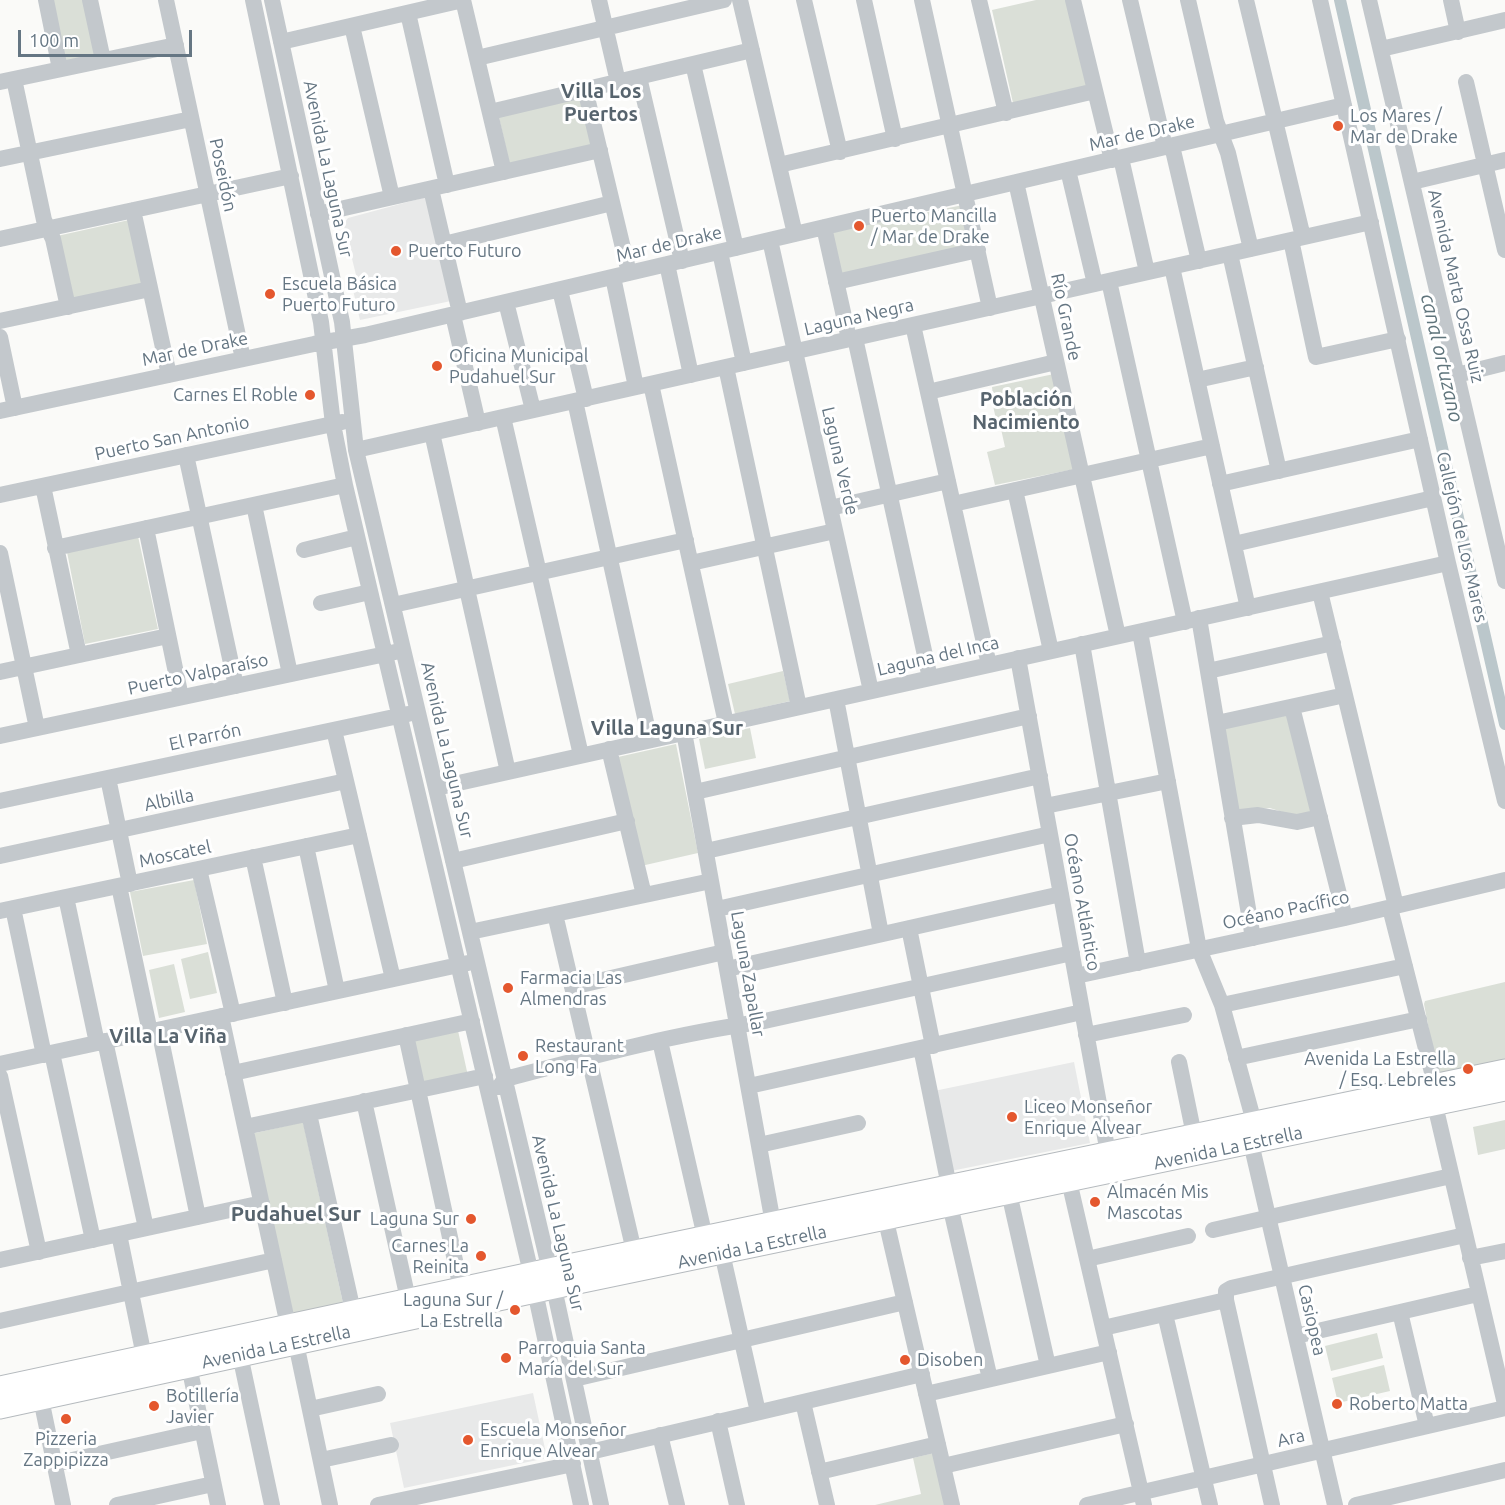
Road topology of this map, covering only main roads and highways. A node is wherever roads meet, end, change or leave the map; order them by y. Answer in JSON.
{"nodes":[{"id":1,"x":1505,"y":1070,"type":"edge"},
{"id":2,"x":1505,"y":1090,"type":"edge"},
{"id":3,"x":1435,"y":1095,"type":"junction"},
{"id":4,"x":1252,"y":1133,"type":"junction"},
{"id":5,"x":1067,"y":1171,"type":"junction"},
{"id":6,"x":949,"y":1196,"type":"junction"},
{"id":7,"x":884,"y":1209,"type":"junction"},
{"id":8,"x":542,"y":1280,"type":"junction"},
{"id":9,"x":292,"y":1334,"type":"junction"},
{"id":10,"x":1,"y":1400,"type":"edge"}],
"edges":[{"from":1,"to":3,"type":"main road","name":"Avenida La Estrella"},
{"from":2,"to":3,"type":"main road","name":"Avenida La Estrella"},
{"from":3,"to":4,"type":"main road","name":"Avenida La Estrella"},
{"from":4,"to":5,"type":"main road","name":"Avenida La Estrella"},
{"from":4,"to":5,"type":"main road","name":"Avenida La Estrella"},
{"from":5,"to":6,"type":"main road","name":"Avenida La Estrella"},
{"from":5,"to":6,"type":"main road","name":"Avenida La Estrella"},
{"from":6,"to":7,"type":"main road","name":"Avenida La Estrella"},
{"from":7,"to":8,"type":"main road","name":"Avenida La Estrella"},
{"from":7,"to":8,"type":"main road","name":"Avenida La Estrella"},
{"from":8,"to":9,"type":"main road","name":"Avenida La Estrella"},
{"from":8,"to":9,"type":"main road","name":"Avenida La Estrella"},
{"from":9,"to":10,"type":"main road","name":"Avenida La Estrella"},
{"from":9,"to":10,"type":"main road","name":"Avenida La Estrella"}]}
